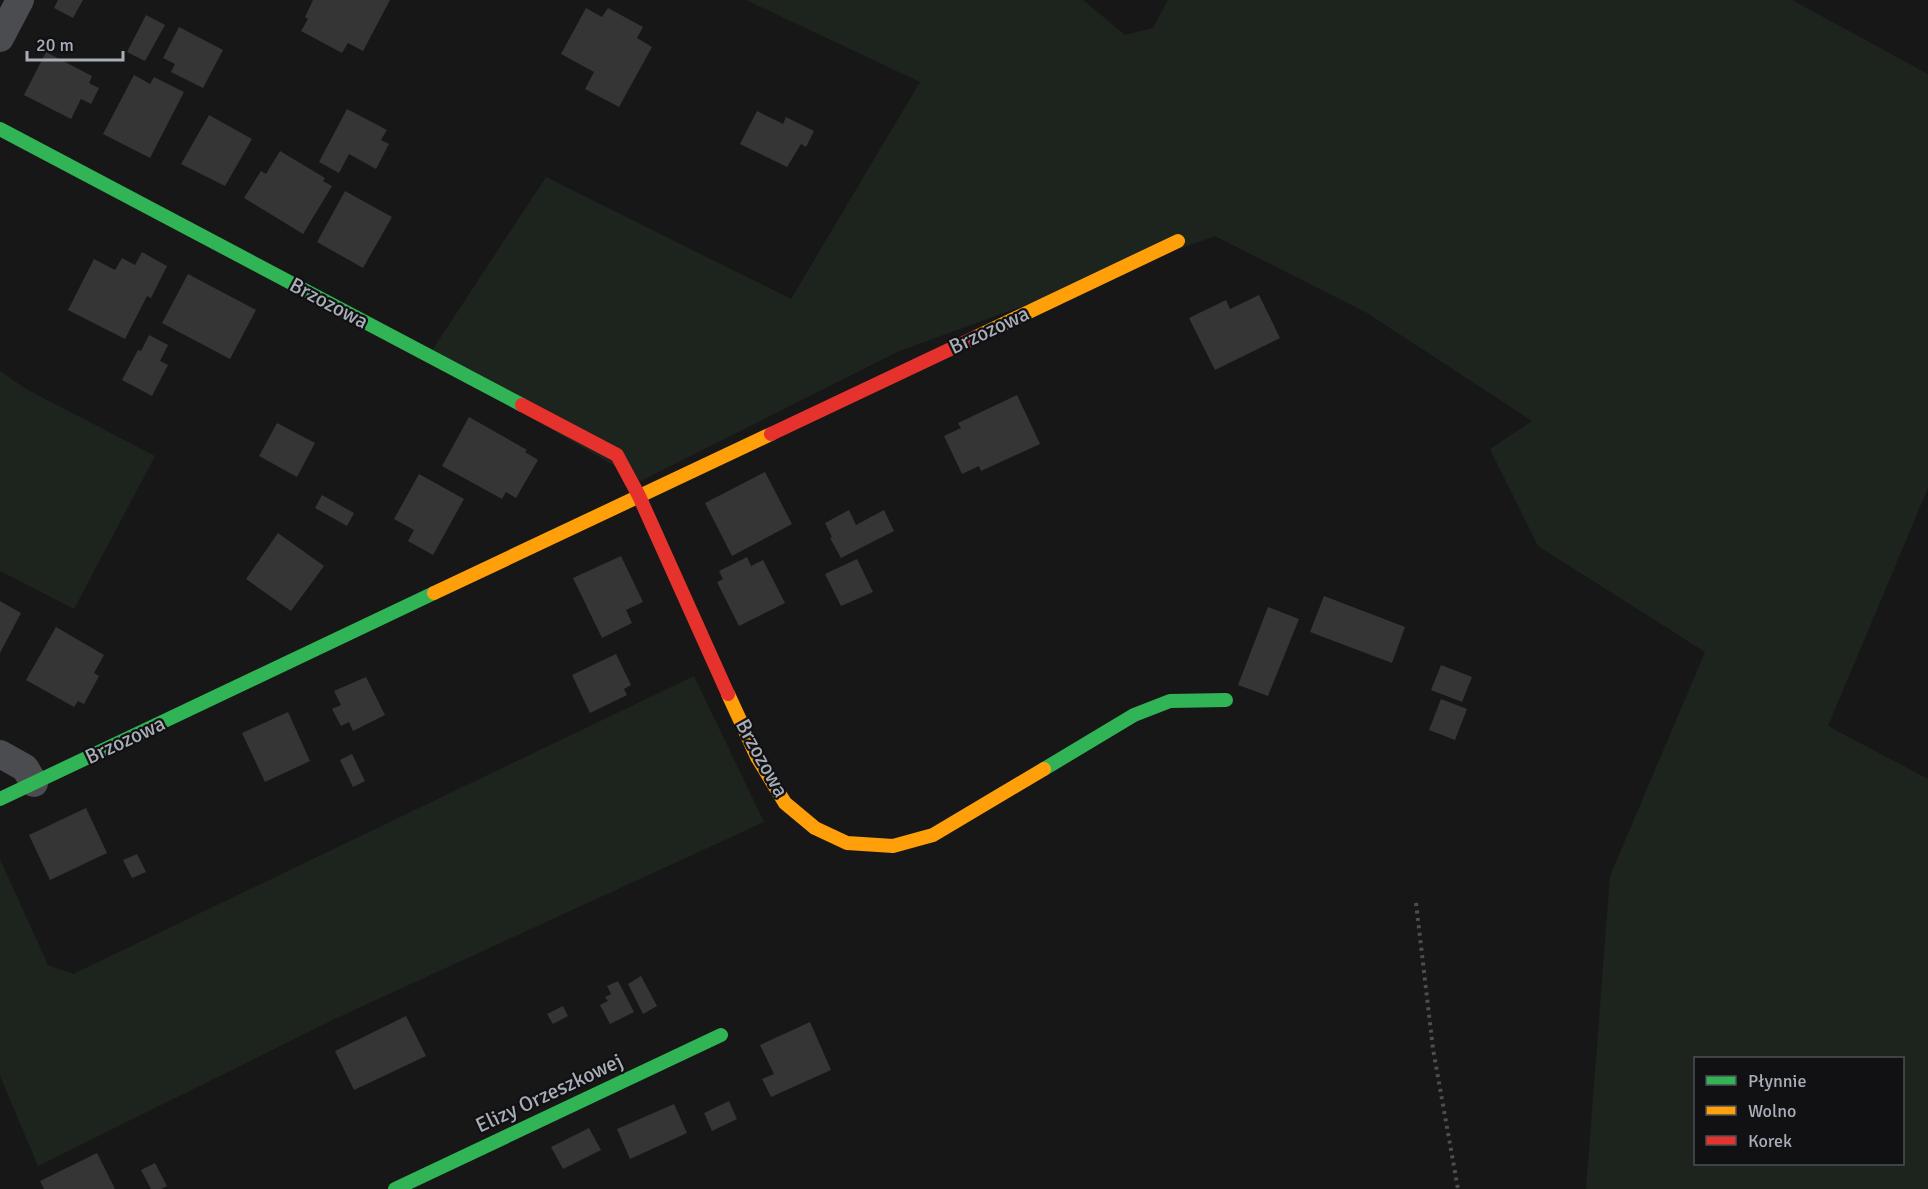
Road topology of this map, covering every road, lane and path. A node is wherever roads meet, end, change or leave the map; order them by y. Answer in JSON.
{"nodes":[{"id":1,"x":20,"y":0,"type":"edge"},
{"id":2,"x":0,"y":38,"type":"edge"},
{"id":3,"x":0,"y":129,"type":"edge"},
{"id":4,"x":1178,"y":241,"type":"dead end"},
{"id":5,"x":639,"y":496,"type":"junction"},
{"id":6,"x":1226,"y":700,"type":"dead end"},
{"id":7,"x":0,"y":754,"type":"edge"},
{"id":8,"x":34,"y":783,"type":"junction"},
{"id":9,"x":0,"y":799,"type":"edge"},
{"id":10,"x":1416,"y":903,"type":"dead end"},
{"id":11,"x":721,"y":1035,"type":"dead end"},
{"id":12,"x":395,"y":1189,"type":"edge"},
{"id":13,"x":1458,"y":1189,"type":"edge"}],
"edges":[{"from":1,"to":2,"type":"street"},
{"from":3,"to":5,"type":"street","name":"Brzozowa"},
{"from":4,"to":5,"type":"street","name":"Brzozowa"},
{"from":5,"to":6,"type":"street","name":"Brzozowa"},
{"from":5,"to":8,"type":"street","name":"Brzozowa"},
{"from":7,"to":8,"type":"street"},
{"from":8,"to":9,"type":"street","name":"Brzozowa"},
{"from":10,"to":13,"type":"path"},
{"from":11,"to":12,"type":"street","name":"Elizy Orzeszkowej"}]}
